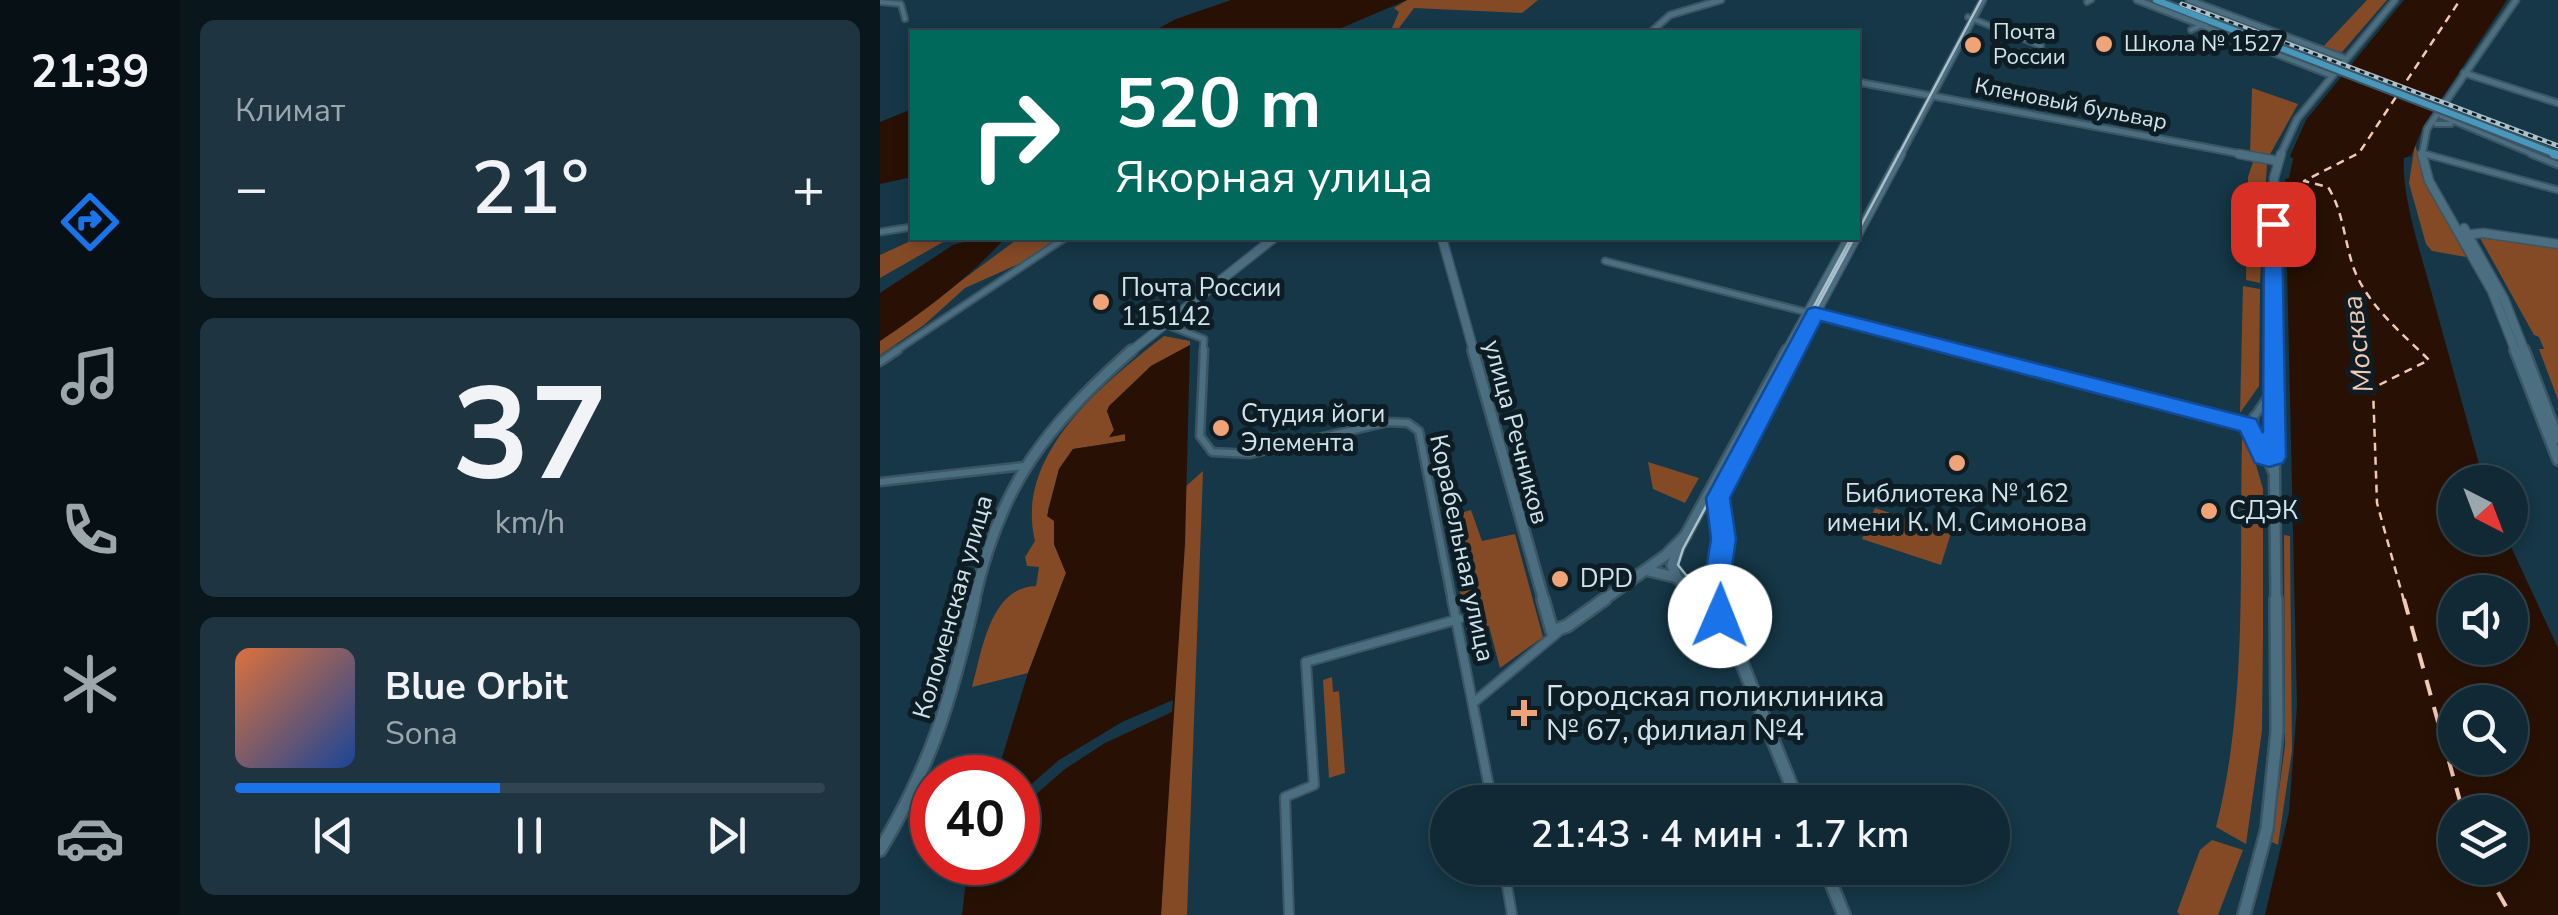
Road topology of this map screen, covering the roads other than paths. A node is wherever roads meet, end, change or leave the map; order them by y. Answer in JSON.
{"nodes":[{"id":1,"x":1721,"y":0,"type":"edge"},
{"id":2,"x":1731,"y":0,"type":"edge"},
{"id":3,"x":1980,"y":0,"type":"edge"},
{"id":4,"x":2156,"y":0,"type":"edge"},
{"id":5,"x":2164,"y":0,"type":"edge"},
{"id":6,"x":2189,"y":0,"type":"edge"},
{"id":7,"x":2395,"y":0,"type":"edge"},
{"id":8,"x":2516,"y":0,"type":"edge"},
{"id":9,"x":2139,"y":1,"type":"edge"},
{"id":10,"x":880,"y":2,"type":"edge"},
{"id":11,"x":1700,"y":7,"type":"junction"},
{"id":12,"x":1971,"y":18,"type":"junction"},
{"id":13,"x":905,"y":19,"type":"dead end"},
{"id":14,"x":2208,"y":22,"type":"junction"},
{"id":15,"x":1653,"y":30,"type":"edge"},
{"id":16,"x":2191,"y":30,"type":"dead end"},
{"id":17,"x":2040,"y":46,"type":"dead end"},
{"id":18,"x":2344,"y":58,"type":"junction"},
{"id":19,"x":2333,"y":73,"type":"junction"},
{"id":20,"x":2466,"y":73,"type":"junction"},
{"id":21,"x":1860,"y":82,"type":"edge"},
{"id":22,"x":1929,"y":96,"type":"junction"},
{"id":23,"x":2558,"y":102,"type":"edge"},
{"id":24,"x":2441,"y":116,"type":"junction"},
{"id":25,"x":2436,"y":124,"type":"junction"},
{"id":26,"x":2462,"y":126,"type":"junction"},
{"id":27,"x":2558,"y":153,"type":"edge"},
{"id":28,"x":2425,"y":154,"type":"junction"},
{"id":29,"x":2278,"y":161,"type":"junction"},
{"id":30,"x":2558,"y":165,"type":"edge"},
{"id":31,"x":2558,"y":190,"type":"edge"},
{"id":32,"x":1861,"y":216,"type":"edge"},
{"id":33,"x":2460,"y":223,"type":"junction"},
{"id":34,"x":910,"y":228,"type":"edge"},
{"id":35,"x":880,"y":232,"type":"edge"},
{"id":36,"x":2483,"y":234,"type":"junction"},
{"id":37,"x":2467,"y":237,"type":"junction"},
{"id":38,"x":1063,"y":240,"type":"edge"},
{"id":39,"x":1272,"y":240,"type":"edge"},
{"id":40,"x":1443,"y":240,"type":"edge"},
{"id":41,"x":1852,"y":240,"type":"edge"},
{"id":42,"x":2558,"y":244,"type":"edge"},
{"id":43,"x":1605,"y":261,"type":"dead end"},
{"id":44,"x":1812,"y":312,"type":"junction"},
{"id":45,"x":1167,"y":325,"type":"junction"},
{"id":46,"x":880,"y":362,"type":"edge"},
{"id":47,"x":2269,"y":402,"type":"junction"},
{"id":48,"x":2546,"y":410,"type":"junction"},
{"id":49,"x":2254,"y":416,"type":"junction"},
{"id":50,"x":2248,"y":425,"type":"junction"},
{"id":51,"x":2558,"y":428,"type":"edge"},
{"id":52,"x":2254,"y":432,"type":"junction"},
{"id":53,"x":2555,"y":443,"type":"edge"},
{"id":54,"x":2269,"y":457,"type":"junction"},
{"id":55,"x":2558,"y":464,"type":"edge"},
{"id":56,"x":1024,"y":466,"type":"junction"},
{"id":57,"x":880,"y":482,"type":"edge"},
{"id":58,"x":1704,"y":504,"type":"junction"},
{"id":59,"x":1719,"y":505,"type":"junction"},
{"id":60,"x":1686,"y":535,"type":"junction"},
{"id":61,"x":1720,"y":569,"type":"junction"},
{"id":62,"x":1642,"y":571,"type":"junction"},
{"id":63,"x":1680,"y":580,"type":"junction"},
{"id":64,"x":1720,"y":616,"type":"junction"},
{"id":65,"x":1459,"y":618,"type":"junction"},
{"id":66,"x":1558,"y":632,"type":"junction"},
{"id":67,"x":1473,"y":703,"type":"junction"},
{"id":68,"x":1489,"y":785,"type":"edge"},
{"id":69,"x":1791,"y":785,"type":"edge"},
{"id":70,"x":880,"y":850,"type":"edge"},
{"id":71,"x":1507,"y":885,"type":"edge"},
{"id":72,"x":1831,"y":885,"type":"edge"},
{"id":73,"x":1290,"y":915,"type":"edge"},
{"id":74,"x":1512,"y":915,"type":"edge"},
{"id":75,"x":1844,"y":915,"type":"edge"},
{"id":76,"x":2244,"y":915,"type":"edge"}],
"edges":[{"from":1,"to":11,"type":"street"},
{"from":2,"to":11,"type":"street"},
{"from":3,"to":12,"type":"street"},
{"from":4,"to":14,"type":"main road"},
{"from":5,"to":14,"type":"main road"},
{"from":6,"to":18,"type":"main road"},
{"from":7,"to":18,"type":"street"},
{"from":8,"to":20,"type":"street"},
{"from":9,"to":14,"type":"street"},
{"from":10,"to":13,"type":"street"},
{"from":11,"to":15,"type":"street"},
{"from":12,"to":17,"type":"street"},
{"from":12,"to":22,"type":"street"},
{"from":14,"to":16,"type":"street"},
{"from":14,"to":19,"type":"street"},
{"from":14,"to":27,"type":"main road","bridge":true},
{"from":18,"to":19,"type":"street"},
{"from":19,"to":29,"type":"street"},
{"from":20,"to":23,"type":"street"},
{"from":20,"to":24,"type":"street"},
{"from":20,"to":37,"type":"street"},
{"from":21,"to":22,"type":"street","name":"Кленовый бульвар"},
{"from":22,"to":29,"type":"street","name":"Кленовый бульвар"},
{"from":22,"to":32,"type":"street"},
{"from":24,"to":25,"type":"street"},
{"from":24,"to":26,"type":"street"},
{"from":25,"to":26,"type":"street"},
{"from":25,"to":28,"type":"street"},
{"from":26,"to":30,"type":"street"},
{"from":28,"to":31,"type":"street"},
{"from":28,"to":33,"type":"street"},
{"from":29,"to":47,"type":"street"},
{"from":33,"to":36,"type":"street"},
{"from":33,"to":37,"type":"street"},
{"from":34,"to":35,"type":"street"},
{"from":36,"to":37,"type":"main road"},
{"from":36,"to":42,"type":"street"},
{"from":37,"to":48,"type":"street"},
{"from":37,"to":53,"type":"street"},
{"from":38,"to":46,"type":"street"},
{"from":39,"to":45,"type":"street","name":"Коломенская улица"},
{"from":40,"to":66,"type":"street","name":"улица Речников"},
{"from":41,"to":44,"type":"street"},
{"from":43,"to":44,"type":"street"},
{"from":44,"to":50,"type":"street"},
{"from":44,"to":58,"type":"street"},
{"from":44,"to":59,"type":"street"},
{"from":45,"to":56,"type":"street","name":"Коломенская улица"},
{"from":45,"to":65,"type":"street","name":"Корабельная улица"},
{"from":47,"to":49,"type":"street"},
{"from":47,"to":54,"type":"street"},
{"from":48,"to":51,"type":"street"},
{"from":48,"to":53,"type":"street"},
{"from":49,"to":50,"type":"street"},
{"from":49,"to":52,"type":"street"},
{"from":50,"to":52,"type":"street"},
{"from":52,"to":54,"type":"street"},
{"from":53,"to":55,"type":"street"},
{"from":54,"to":76,"type":"street"},
{"from":56,"to":57,"type":"street"},
{"from":56,"to":70,"type":"street","name":"Коломенская улица"},
{"from":58,"to":59,"type":"street"},
{"from":58,"to":60,"type":"street"},
{"from":59,"to":61,"type":"street"},
{"from":60,"to":62,"type":"street"},
{"from":60,"to":63,"type":"street"},
{"from":61,"to":63,"type":"street"},
{"from":61,"to":64,"type":"street"},
{"from":62,"to":63,"type":"street"},
{"from":62,"to":66,"type":"street"},
{"from":63,"to":64,"type":"street"},
{"from":64,"to":69,"type":"street"},
{"from":65,"to":67,"type":"street","name":"Корабельная улица"},
{"from":65,"to":73,"type":"street"},
{"from":66,"to":67,"type":"street"},
{"from":67,"to":68,"type":"street","name":"Корабельная улица"},
{"from":71,"to":74,"type":"street"},
{"from":72,"to":75,"type":"street"}]}
